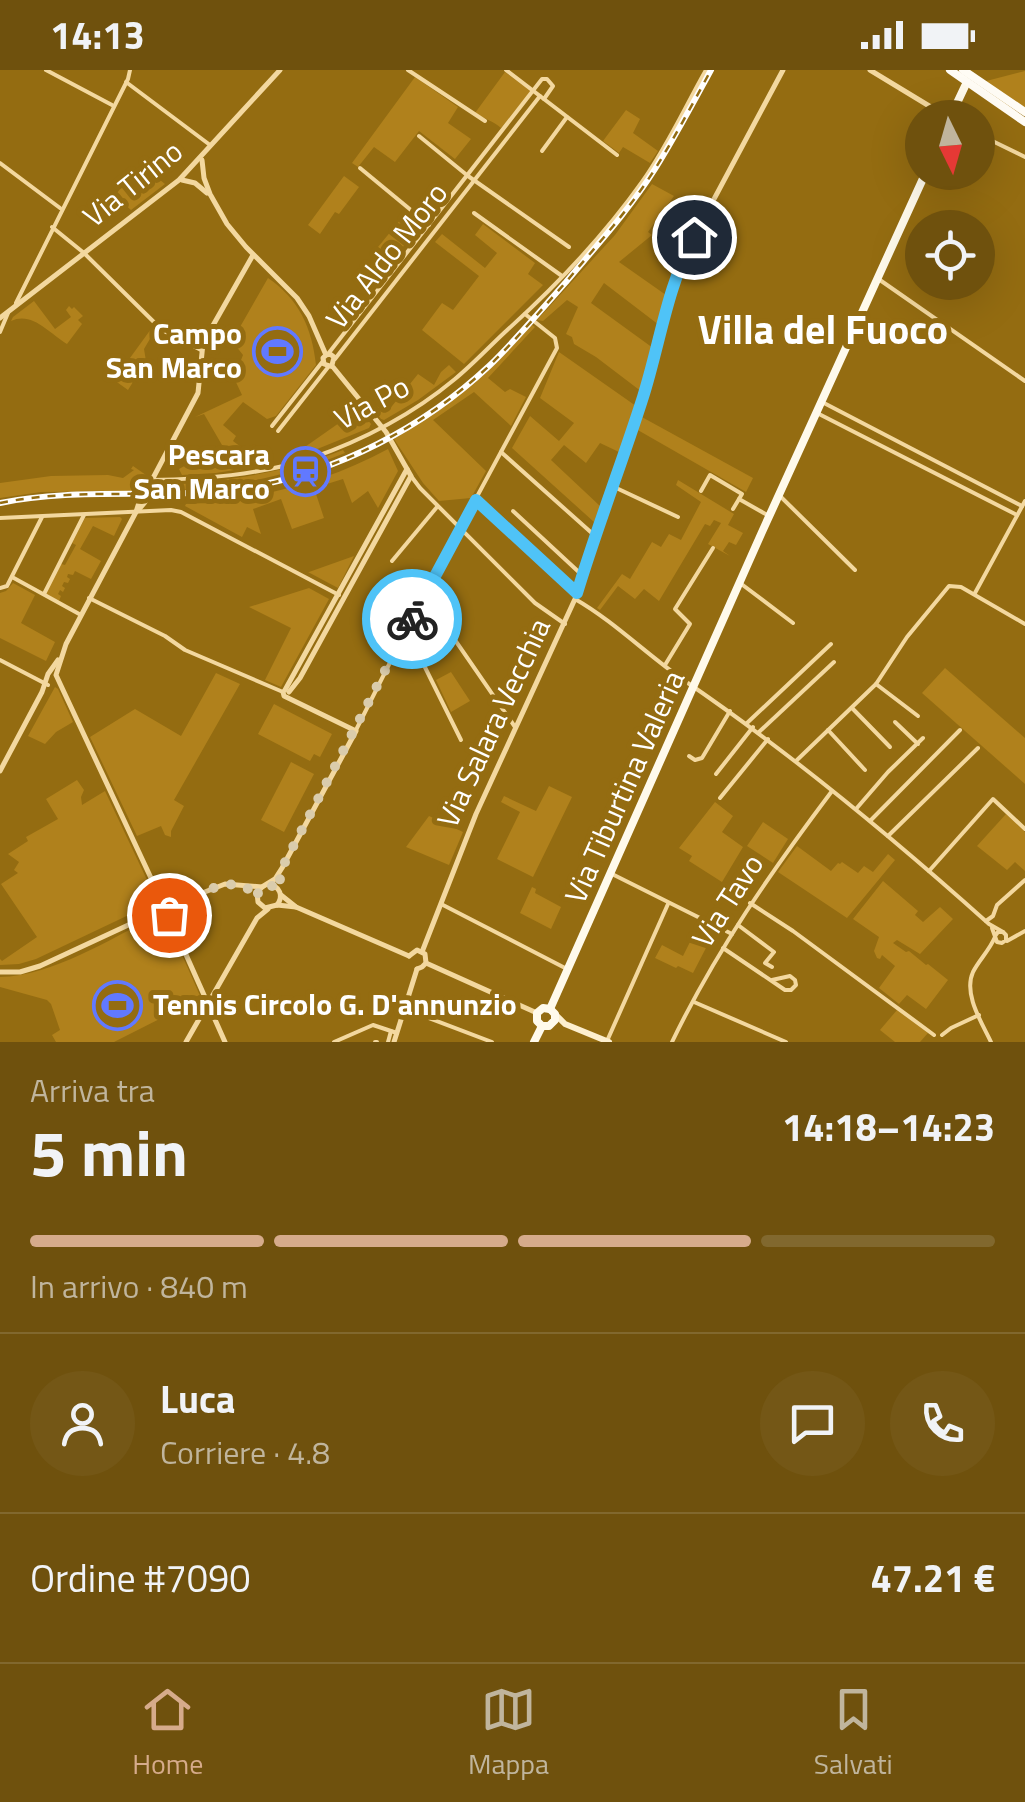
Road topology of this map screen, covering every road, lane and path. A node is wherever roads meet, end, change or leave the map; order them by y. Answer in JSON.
{"nodes":[{"id":1,"x":46,"y":70,"type":"edge"},
{"id":2,"x":130,"y":70,"type":"edge"},
{"id":3,"x":280,"y":70,"type":"edge"},
{"id":4,"x":408,"y":70,"type":"edge"},
{"id":5,"x":506,"y":70,"type":"edge"},
{"id":6,"x":706,"y":70,"type":"edge"},
{"id":7,"x":783,"y":70,"type":"edge"},
{"id":8,"x":870,"y":70,"type":"edge"},
{"id":9,"x":950,"y":70,"type":"edge"},
{"id":10,"x":963,"y":70,"type":"edge"},
{"id":11,"x":126,"y":82,"type":"junction"},
{"id":12,"x":965,"y":86,"type":"dead end"},
{"id":13,"x":534,"y":91,"type":"junction"},
{"id":14,"x":542,"y":98,"type":"junction"},
{"id":15,"x":920,"y":100,"type":"edge"},
{"id":16,"x":958,"y":100,"type":"edge"},
{"id":17,"x":113,"y":106,"type":"junction"},
{"id":18,"x":1025,"y":112,"type":"edge"},
{"id":19,"x":568,"y":117,"type":"junction"},
{"id":20,"x":485,"y":121,"type":"dead end"},
{"id":21,"x":1025,"y":122,"type":"edge"},
{"id":22,"x":418,"y":136,"type":"dead end"},
{"id":23,"x":995,"y":142,"type":"edge"},
{"id":24,"x":212,"y":146,"type":"junction"},
{"id":25,"x":542,"y":151,"type":"dead end"},
{"id":26,"x":618,"y":155,"type":"dead end"},
{"id":27,"x":1025,"y":156,"type":"edge"},
{"id":28,"x":202,"y":157,"type":"junction"},
{"id":29,"x":0,"y":162,"type":"edge"},
{"id":30,"x":360,"y":168,"type":"dead end"},
{"id":31,"x":191,"y":169,"type":"junction"},
{"id":32,"x":204,"y":178,"type":"junction"},
{"id":33,"x":471,"y":178,"type":"junction"},
{"id":34,"x":179,"y":180,"type":"junction"},
{"id":35,"x":199,"y":186,"type":"junction"},
{"id":36,"x":918,"y":190,"type":"edge"},
{"id":37,"x":210,"y":194,"type":"junction"},
{"id":38,"x":62,"y":209,"type":"junction"},
{"id":39,"x":474,"y":213,"type":"dead end"},
{"id":40,"x":429,"y":225,"type":"junction"},
{"id":41,"x":52,"y":227,"type":"junction"},
{"id":42,"x":569,"y":248,"type":"dead end"},
{"id":43,"x":84,"y":253,"type":"junction"},
{"id":44,"x":254,"y":255,"type":"junction"},
{"id":45,"x":562,"y":276,"type":"junction"},
{"id":46,"x":877,"y":278,"type":"junction"},
{"id":47,"x":15,"y":306,"type":"junction"},
{"id":48,"x":8,"y":312,"type":"junction"},
{"id":49,"x":525,"y":314,"type":"junction"},
{"id":50,"x":0,"y":318,"type":"edge"},
{"id":51,"x":0,"y":332,"type":"edge"},
{"id":52,"x":201,"y":350,"type":"junction"},
{"id":53,"x":329,"y":360,"type":"junction"},
{"id":54,"x":1025,"y":380,"type":"edge"},
{"id":55,"x":822,"y":402,"type":"junction"},
{"id":56,"x":816,"y":412,"type":"junction"},
{"id":57,"x":855,"y":419,"type":"junction"},
{"id":58,"x":272,"y":426,"type":"dead end"},
{"id":59,"x":381,"y":427,"type":"junction"},
{"id":60,"x":850,"y":429,"type":"junction"},
{"id":61,"x":278,"y":431,"type":"dead end"},
{"id":62,"x":882,"y":433,"type":"junction"},
{"id":63,"x":896,"y":440,"type":"junction"},
{"id":64,"x":877,"y":443,"type":"junction"},
{"id":65,"x":909,"y":447,"type":"junction"},
{"id":66,"x":891,"y":450,"type":"junction"},
{"id":67,"x":501,"y":452,"type":"junction"},
{"id":68,"x":904,"y":457,"type":"junction"},
{"id":69,"x":934,"y":460,"type":"junction"},
{"id":70,"x":407,"y":469,"type":"junction"},
{"id":71,"x":929,"y":470,"type":"junction"},
{"id":72,"x":960,"y":474,"type":"junction"},
{"id":73,"x":411,"y":476,"type":"junction"},
{"id":74,"x":152,"y":480,"type":"junction"},
{"id":75,"x":955,"y":483,"type":"junction"},
{"id":76,"x":982,"y":485,"type":"junction"},
{"id":77,"x":612,"y":486,"type":"junction"},
{"id":78,"x":701,"y":491,"type":"dead end"},
{"id":79,"x":779,"y":494,"type":"junction"},
{"id":80,"x":977,"y":494,"type":"junction"},
{"id":81,"x":476,"y":500,"type":"junction"},
{"id":82,"x":739,"y":500,"type":"junction"},
{"id":83,"x":1024,"y":503,"type":"edge"},
{"id":84,"x":438,"y":506,"type":"junction"},
{"id":85,"x":733,"y":508,"type":"dead end"},
{"id":86,"x":512,"y":510,"type":"dead end"},
{"id":87,"x":136,"y":512,"type":"junction"},
{"id":88,"x":1018,"y":514,"type":"junction"},
{"id":89,"x":84,"y":515,"type":"junction"},
{"id":90,"x":769,"y":516,"type":"junction"},
{"id":91,"x":42,"y":517,"type":"junction"},
{"id":92,"x":678,"y":517,"type":"dead end"},
{"id":93,"x":0,"y":518,"type":"edge"},
{"id":94,"x":460,"y":529,"type":"junction"},
{"id":95,"x":594,"y":535,"type":"junction"},
{"id":96,"x":713,"y":548,"type":"dead end"},
{"id":97,"x":392,"y":561,"type":"dead end"},
{"id":98,"x":855,"y":570,"type":"dead end"},
{"id":99,"x":582,"y":575,"type":"junction"},
{"id":100,"x":12,"y":576,"type":"junction"},
{"id":101,"x":740,"y":583,"type":"junction"},
{"id":102,"x":3,"y":587,"type":"edge"},
{"id":103,"x":44,"y":594,"type":"junction"},
{"id":104,"x":974,"y":595,"type":"junction"},
{"id":105,"x":342,"y":596,"type":"junction"},
{"id":106,"x":424,"y":596,"type":"junction"},
{"id":107,"x":576,"y":596,"type":"junction"},
{"id":108,"x":90,"y":598,"type":"junction"},
{"id":109,"x":81,"y":614,"type":"junction"},
{"id":110,"x":792,"y":623,"type":"dead end"},
{"id":111,"x":565,"y":624,"type":"junction"},
{"id":112,"x":1025,"y":624,"type":"edge"},
{"id":113,"x":407,"y":630,"type":"junction"},
{"id":114,"x":831,"y":644,"type":"dead end"},
{"id":115,"x":0,"y":660,"type":"edge"},
{"id":116,"x":834,"y":662,"type":"dead end"},
{"id":117,"x":665,"y":665,"type":"junction"},
{"id":118,"x":52,"y":680,"type":"junction"},
{"id":119,"x":876,"y":684,"type":"junction"},
{"id":120,"x":695,"y":687,"type":"junction"},
{"id":121,"x":286,"y":692,"type":"junction"},
{"id":122,"x":852,"y":708,"type":"junction"},
{"id":123,"x":730,"y":710,"type":"junction"},
{"id":124,"x":918,"y":716,"type":"dead end"},
{"id":125,"x":895,"y":722,"type":"dead end"},
{"id":126,"x":747,"y":723,"type":"junction"},
{"id":127,"x":753,"y":727,"type":"junction"},
{"id":128,"x":517,"y":730,"type":"junction"},
{"id":129,"x":828,"y":730,"type":"junction"},
{"id":130,"x":960,"y":730,"type":"dead end"},
{"id":131,"x":356,"y":731,"type":"junction"},
{"id":132,"x":759,"y":732,"type":"junction"},
{"id":133,"x":924,"y":738,"type":"dead end"},
{"id":134,"x":462,"y":740,"type":"dead end"},
{"id":135,"x":768,"y":740,"type":"junction"},
{"id":136,"x":918,"y":744,"type":"junction"},
{"id":137,"x":890,"y":747,"type":"dead end"},
{"id":138,"x":978,"y":748,"type":"dead end"},
{"id":139,"x":689,"y":756,"type":"dead end"},
{"id":140,"x":795,"y":761,"type":"junction"},
{"id":141,"x":0,"y":770,"type":"edge"},
{"id":142,"x":865,"y":770,"type":"dead end"},
{"id":143,"x":716,"y":774,"type":"dead end"},
{"id":144,"x":832,"y":791,"type":"junction"},
{"id":145,"x":720,"y":798,"type":"dead end"},
{"id":146,"x":856,"y":809,"type":"junction"},
{"id":147,"x":871,"y":820,"type":"junction"},
{"id":148,"x":1025,"y":829,"type":"edge"},
{"id":149,"x":888,"y":836,"type":"junction"},
{"id":150,"x":282,"y":868,"type":"junction"},
{"id":151,"x":929,"y":871,"type":"junction"},
{"id":152,"x":610,"y":873,"type":"junction"},
{"id":153,"x":1025,"y":880,"type":"edge"},
{"id":154,"x":239,"y":884,"type":"junction"},
{"id":155,"x":265,"y":886,"type":"junction"},
{"id":156,"x":280,"y":892,"type":"junction"},
{"id":157,"x":257,"y":900,"type":"junction"},
{"id":158,"x":750,"y":903,"type":"junction"},
{"id":159,"x":440,"y":904,"type":"junction"},
{"id":160,"x":668,"y":904,"type":"junction"},
{"id":161,"x":273,"y":907,"type":"junction"},
{"id":162,"x":296,"y":908,"type":"junction"},
{"id":163,"x":164,"y":909,"type":"junction"},
{"id":164,"x":258,"y":918,"type":"junction"},
{"id":165,"x":988,"y":922,"type":"junction"},
{"id":166,"x":738,"y":924,"type":"junction"},
{"id":167,"x":1024,"y":932,"type":"edge"},
{"id":168,"x":1004,"y":933,"type":"junction"},
{"id":169,"x":732,"y":934,"type":"junction"},
{"id":170,"x":995,"y":936,"type":"junction"},
{"id":171,"x":1003,"y":943,"type":"junction"},
{"id":172,"x":723,"y":948,"type":"junction"},
{"id":173,"x":422,"y":952,"type":"junction"},
{"id":174,"x":987,"y":953,"type":"junction"},
{"id":175,"x":409,"y":956,"type":"junction"},
{"id":176,"x":426,"y":963,"type":"junction"},
{"id":177,"x":772,"y":967,"type":"dead end"},
{"id":178,"x":417,"y":969,"type":"junction"},
{"id":179,"x":568,"y":969,"type":"junction"},
{"id":180,"x":0,"y":972,"type":"edge"},
{"id":181,"x":772,"y":980,"type":"dead end"},
{"id":182,"x":208,"y":1002,"type":"junction"},
{"id":183,"x":692,"y":1002,"type":"junction"},
{"id":184,"x":404,"y":1009,"type":"junction"},
{"id":185,"x":552,"y":1010,"type":"junction"},
{"id":186,"x":537,"y":1013,"type":"junction"},
{"id":187,"x":979,"y":1015,"type":"junction"},
{"id":188,"x":565,"y":1024,"type":"junction"},
{"id":189,"x":545,"y":1026,"type":"junction"},
{"id":190,"x":394,"y":1032,"type":"junction"},
{"id":191,"x":934,"y":1035,"type":"dead end"},
{"id":192,"x":942,"y":1035,"type":"dead end"},
{"id":193,"x":186,"y":1042,"type":"edge"},
{"id":194,"x":226,"y":1042,"type":"edge"},
{"id":195,"x":334,"y":1042,"type":"edge"},
{"id":196,"x":391,"y":1042,"type":"edge"},
{"id":197,"x":492,"y":1042,"type":"edge"},
{"id":198,"x":534,"y":1042,"type":"edge"},
{"id":199,"x":608,"y":1042,"type":"edge"},
{"id":200,"x":672,"y":1042,"type":"edge"},
{"id":201,"x":786,"y":1042,"type":"edge"},
{"id":202,"x":990,"y":1042,"type":"edge"}],
"edges":[{"from":1,"to":17,"type":"street"},
{"from":2,"to":11,"type":"street"},
{"from":3,"to":24,"type":"street","name":"Via Tirino"},
{"from":4,"to":20,"type":"street"},
{"from":5,"to":13,"type":"street"},
{"from":6,"to":45,"type":"street","name":"Via Po"},
{"from":7,"to":77,"type":"street","name":"Via Salara Vecchia"},
{"from":8,"to":15,"type":"street"},
{"from":9,"to":21,"type":"highway","bridge":true},
{"from":10,"to":18,"type":"highway","bridge":true},
{"from":11,"to":17,"type":"street"},
{"from":11,"to":24,"type":"street"},
{"from":12,"to":16,"type":"main road"},
{"from":13,"to":14,"type":"street"},
{"from":13,"to":14,"type":"street"},
{"from":13,"to":33,"type":"street","name":"Via Aldo Moro"},
{"from":14,"to":19,"type":"street"},
{"from":14,"to":33,"type":"street","name":"Via Aldo Moro"},
{"from":17,"to":38,"type":"street"},
{"from":19,"to":25,"type":"street"},
{"from":19,"to":26,"type":"street"},
{"from":22,"to":33,"type":"street","name":"Via Aldo Moro"},
{"from":23,"to":27,"type":"street"},
{"from":24,"to":28,"type":"street","name":"Via Tirino"},
{"from":28,"to":31,"type":"street","name":"Via Tirino"},
{"from":28,"to":32,"type":"street"},
{"from":29,"to":38,"type":"street"},
{"from":30,"to":40,"type":"street","name":"Via Aldo Moro"},
{"from":31,"to":32,"type":"street"},
{"from":31,"to":34,"type":"street","name":"Via Tirino"},
{"from":31,"to":35,"type":"street"},
{"from":32,"to":37,"type":"street"},
{"from":33,"to":40,"type":"street","name":"Via Aldo Moro"},
{"from":33,"to":42,"type":"street","name":"Via Aldo Moro"},
{"from":33,"to":53,"type":"street","name":"Via Aldo Moro"},
{"from":34,"to":35,"type":"street"},
{"from":34,"to":43,"type":"street","name":"Via Tirino"},
{"from":35,"to":37,"type":"street"},
{"from":36,"to":46,"type":"main road","name":"Via Tiburtina Valeria"},
{"from":37,"to":44,"type":"street","name":"Via Aldo Moro"},
{"from":38,"to":41,"type":"street"},
{"from":39,"to":45,"type":"street"},
{"from":40,"to":53,"type":"street","name":"Via Aldo Moro"},
{"from":41,"to":43,"type":"street"},
{"from":41,"to":47,"type":"street"},
{"from":43,"to":47,"type":"street","name":"Via Tirino"},
{"from":43,"to":52,"type":"street"},
{"from":44,"to":52,"type":"street"},
{"from":44,"to":53,"type":"street","name":"Via Aldo Moro"},
{"from":45,"to":49,"type":"street","name":"Via Po"},
{"from":46,"to":54,"type":"street"},
{"from":46,"to":55,"type":"main road","name":"Via Tiburtina Valeria"},
{"from":47,"to":48,"type":"street","name":"Via Tirino"},
{"from":48,"to":50,"type":"street","name":"Via Tirino"},
{"from":48,"to":51,"type":"street"},
{"from":49,"to":59,"type":"street","name":"Via Po"},
{"from":49,"to":67,"type":"street"},
{"from":52,"to":74,"type":"street"},
{"from":53,"to":58,"type":"street","name":"Via Aldo Moro"},
{"from":53,"to":59,"type":"street","name":"Via Aldo Moro"},
{"from":53,"to":61,"type":"street","name":"Via Aldo Moro"},
{"from":55,"to":56,"type":"main road","name":"Via Tiburtina Valeria"},
{"from":55,"to":57,"type":"street"},
{"from":56,"to":60,"type":"street"},
{"from":56,"to":79,"type":"main road","name":"Via Tiburtina Valeria"},
{"from":57,"to":60,"type":"street"},
{"from":57,"to":62,"type":"street"},
{"from":59,"to":70,"type":"street","name":"Via Aldo Moro"},
{"from":59,"to":74,"type":"street","name":"Via Po"},
{"from":60,"to":64,"type":"street"},
{"from":62,"to":63,"type":"street"},
{"from":62,"to":64,"type":"street"},
{"from":63,"to":65,"type":"street"},
{"from":63,"to":66,"type":"street"},
{"from":64,"to":66,"type":"street"},
{"from":65,"to":68,"type":"street"},
{"from":65,"to":69,"type":"street"},
{"from":66,"to":68,"type":"street"},
{"from":67,"to":81,"type":"street"},
{"from":67,"to":95,"type":"street"},
{"from":68,"to":71,"type":"street"},
{"from":69,"to":71,"type":"street"},
{"from":69,"to":72,"type":"street"},
{"from":70,"to":73,"type":"street","name":"Via Aldo Moro"},
{"from":70,"to":105,"type":"street"},
{"from":71,"to":75,"type":"street"},
{"from":72,"to":75,"type":"street"},
{"from":72,"to":76,"type":"street"},
{"from":73,"to":84,"type":"street"},
{"from":73,"to":105,"type":"street"},
{"from":74,"to":87,"type":"street"},
{"from":75,"to":80,"type":"street"},
{"from":76,"to":80,"type":"street"},
{"from":76,"to":83,"type":"street"},
{"from":77,"to":92,"type":"street"},
{"from":77,"to":95,"type":"street","name":"Via Salara Vecchia"},
{"from":78,"to":82,"type":"street"},
{"from":79,"to":90,"type":"main road","name":"Via Tiburtina Valeria"},
{"from":79,"to":98,"type":"street"},
{"from":80,"to":88,"type":"street"},
{"from":81,"to":94,"type":"street"},
{"from":81,"to":107,"type":"street"},
{"from":82,"to":85,"type":"street"},
{"from":82,"to":90,"type":"street"},
{"from":83,"to":88,"type":"street"},
{"from":84,"to":94,"type":"street"},
{"from":84,"to":97,"type":"street"},
{"from":86,"to":99,"type":"street"},
{"from":87,"to":89,"type":"street"},
{"from":87,"to":105,"type":"street"},
{"from":87,"to":108,"type":"street"},
{"from":88,"to":104,"type":"street"},
{"from":89,"to":91,"type":"street"},
{"from":89,"to":103,"type":"street"},
{"from":90,"to":101,"type":"main road","name":"Via Tiburtina Valeria"},
{"from":91,"to":93,"type":"street"},
{"from":91,"to":100,"type":"street"},
{"from":94,"to":106,"type":"street"},
{"from":94,"to":111,"type":"street"},
{"from":95,"to":99,"type":"street","name":"Via Salara Vecchia"},
{"from":96,"to":117,"type":"street"},
{"from":99,"to":107,"type":"street","name":"Via Salara Vecchia"},
{"from":100,"to":102,"type":"street"},
{"from":100,"to":103,"type":"street"},
{"from":101,"to":110,"type":"street"},
{"from":101,"to":120,"type":"main road","name":"Via Tiburtina Valeria"},
{"from":103,"to":109,"type":"street"},
{"from":104,"to":112,"type":"street"},
{"from":104,"to":119,"type":"street"},
{"from":105,"to":121,"type":"street"},
{"from":106,"to":113,"type":"street"},
{"from":106,"to":128,"type":"street"},
{"from":107,"to":111,"type":"street","name":"Via Salara Vecchia"},
{"from":107,"to":117,"type":"street"},
{"from":108,"to":109,"type":"street"},
{"from":108,"to":121,"type":"street"},
{"from":109,"to":118,"type":"street"},
{"from":111,"to":128,"type":"street","name":"Via Salara Vecchia"},
{"from":113,"to":131,"type":"street"},
{"from":113,"to":134,"type":"street"},
{"from":114,"to":126,"type":"street"},
{"from":115,"to":118,"type":"street"},
{"from":116,"to":132,"type":"street"},
{"from":117,"to":120,"type":"street"},
{"from":118,"to":141,"type":"street"},
{"from":118,"to":163,"type":"street"},
{"from":119,"to":122,"type":"street"},
{"from":119,"to":124,"type":"street"},
{"from":120,"to":123,"type":"street"},
{"from":120,"to":152,"type":"main road","name":"Via Tiburtina Valeria"},
{"from":121,"to":131,"type":"street"},
{"from":122,"to":129,"type":"street"},
{"from":122,"to":137,"type":"street"},
{"from":123,"to":126,"type":"street"},
{"from":123,"to":139,"type":"street"},
{"from":125,"to":136,"type":"street"},
{"from":126,"to":127,"type":"street"},
{"from":127,"to":132,"type":"street"},
{"from":127,"to":143,"type":"street"},
{"from":128,"to":159,"type":"street","name":"Via Salara Vecchia"},
{"from":129,"to":140,"type":"street"},
{"from":129,"to":142,"type":"street"},
{"from":130,"to":147,"type":"street"},
{"from":131,"to":150,"type":"street"},
{"from":132,"to":135,"type":"street"},
{"from":133,"to":136,"type":"street"},
{"from":135,"to":140,"type":"street"},
{"from":135,"to":145,"type":"street"},
{"from":136,"to":146,"type":"street"},
{"from":138,"to":149,"type":"street"},
{"from":140,"to":144,"type":"street"},
{"from":144,"to":146,"type":"street"},
{"from":144,"to":158,"type":"street","name":"Via Tavo"},
{"from":146,"to":147,"type":"street"},
{"from":147,"to":149,"type":"street"},
{"from":148,"to":151,"type":"street"},
{"from":149,"to":151,"type":"street"},
{"from":150,"to":155,"type":"street"},
{"from":150,"to":156,"type":"street"},
{"from":151,"to":165,"type":"street"},
{"from":152,"to":160,"type":"street"},
{"from":152,"to":179,"type":"main road","name":"Via Tiburtina Valeria"},
{"from":153,"to":165,"type":"street"},
{"from":154,"to":155,"type":"street"},
{"from":154,"to":157,"type":"street"},
{"from":154,"to":163,"type":"street"},
{"from":155,"to":156,"type":"street"},
{"from":155,"to":157,"type":"street"},
{"from":156,"to":161,"type":"street"},
{"from":156,"to":162,"type":"street"},
{"from":157,"to":161,"type":"street"},
{"from":157,"to":164,"type":"street"},
{"from":158,"to":166,"type":"street","name":"Via Tavo"},
{"from":158,"to":191,"type":"street"},
{"from":159,"to":173,"type":"street","name":"Via Salara Vecchia"},
{"from":159,"to":179,"type":"street"},
{"from":160,"to":169,"type":"street"},
{"from":160,"to":199,"type":"street"},
{"from":161,"to":162,"type":"street"},
{"from":161,"to":164,"type":"street"},
{"from":162,"to":175,"type":"street"},
{"from":163,"to":180,"type":"street"},
{"from":163,"to":182,"type":"street"},
{"from":164,"to":182,"type":"street"},
{"from":165,"to":168,"type":"street"},
{"from":165,"to":170,"type":"street"},
{"from":166,"to":169,"type":"street","name":"Via Tavo"},
{"from":166,"to":177,"type":"street"},
{"from":167,"to":168,"type":"street"},
{"from":167,"to":171,"type":"street"},
{"from":168,"to":170,"type":"street"},
{"from":168,"to":171,"type":"street"},
{"from":169,"to":172,"type":"street","name":"Via Tavo"},
{"from":170,"to":171,"type":"street"},
{"from":170,"to":174,"type":"street"},
{"from":171,"to":174,"type":"street"},
{"from":172,"to":181,"type":"street"},
{"from":172,"to":183,"type":"street","name":"Via Tavo"},
{"from":173,"to":175,"type":"street"},
{"from":173,"to":176,"type":"street"},
{"from":174,"to":187,"type":"street"},
{"from":175,"to":178,"type":"street"},
{"from":176,"to":178,"type":"street"},
{"from":176,"to":186,"type":"street"},
{"from":178,"to":184,"type":"street"},
{"from":179,"to":185,"type":"main road","name":"Via Tiburtina Valeria"},
{"from":182,"to":193,"type":"street"},
{"from":182,"to":194,"type":"street"},
{"from":183,"to":200,"type":"street","name":"Via Tavo"},
{"from":183,"to":201,"type":"street"},
{"from":184,"to":190,"type":"street"},
{"from":184,"to":197,"type":"street"},
{"from":185,"to":186,"type":"main road"},
{"from":185,"to":188,"type":"main road"},
{"from":185,"to":189,"type":"main road"},
{"from":186,"to":189,"type":"main road"},
{"from":187,"to":192,"type":"street"},
{"from":187,"to":202,"type":"street"},
{"from":188,"to":189,"type":"main road"},
{"from":188,"to":199,"type":"main road"},
{"from":189,"to":198,"type":"main road"},
{"from":190,"to":195,"type":"street"},
{"from":190,"to":196,"type":"street"}]}
